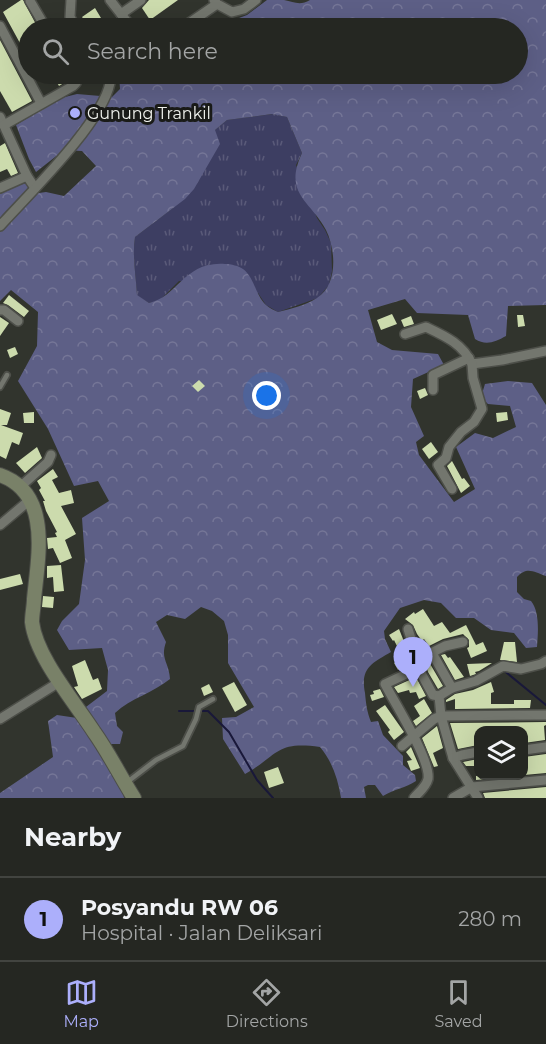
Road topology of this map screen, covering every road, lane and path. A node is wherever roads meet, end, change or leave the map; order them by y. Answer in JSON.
{"nodes":[{"id":1,"x":71,"y":0,"type":"edge"},
{"id":2,"x":110,"y":0,"type":"edge"},
{"id":3,"x":141,"y":0,"type":"edge"},
{"id":4,"x":256,"y":0,"type":"edge"},
{"id":5,"x":30,"y":1,"type":"edge"},
{"id":6,"x":215,"y":2,"type":"edge"},
{"id":7,"x":121,"y":14,"type":"junction"},
{"id":8,"x":39,"y":18,"type":"edge"},
{"id":9,"x":71,"y":18,"type":"edge"},
{"id":10,"x":124,"y":18,"type":"edge"},
{"id":11,"x":195,"y":18,"type":"edge"},
{"id":12,"x":0,"y":26,"type":"edge"},
{"id":13,"x":18,"y":60,"type":"edge"},
{"id":14,"x":31,"y":84,"type":"edge"},
{"id":15,"x":75,"y":84,"type":"edge"},
{"id":16,"x":110,"y":84,"type":"edge"},
{"id":17,"x":41,"y":103,"type":"junction"},
{"id":18,"x":2,"y":121,"type":"edge"},
{"id":19,"x":27,"y":176,"type":"junction"},
{"id":20,"x":0,"y":188,"type":"edge"},
{"id":21,"x":35,"y":188,"type":"junction"},
{"id":22,"x":0,"y":226,"type":"edge"},
{"id":23,"x":0,"y":310,"type":"edge"},
{"id":24,"x":18,"y":321,"type":"dead end"},
{"id":25,"x":405,"y":334,"type":"dead end"},
{"id":26,"x":546,"y":351,"type":"edge"},
{"id":27,"x":470,"y":361,"type":"junction"},
{"id":28,"x":7,"y":375,"type":"dead end"},
{"id":29,"x":0,"y":387,"type":"edge"},
{"id":30,"x":433,"y":390,"type":"dead end"},
{"id":31,"x":51,"y":455,"type":"dead end"},
{"id":32,"x":0,"y":475,"type":"edge"},
{"id":33,"x":20,"y":487,"type":"junction"},
{"id":34,"x":452,"y":489,"type":"dead end"},
{"id":35,"x":31,"y":499,"type":"junction"},
{"id":36,"x":0,"y":525,"type":"edge"},
{"id":37,"x":408,"y":629,"type":"dead end"},
{"id":38,"x":463,"y":642,"type":"dead end"},
{"id":39,"x":432,"y":653,"type":"junction"},
{"id":40,"x":546,"y":661,"type":"edge"},
{"id":41,"x":418,"y":664,"type":"junction"},
{"id":42,"x":61,"y":681,"type":"junction"},
{"id":43,"x":452,"y":688,"type":"junction"},
{"id":44,"x":439,"y":696,"type":"junction"},
{"id":45,"x":213,"y":699,"type":"dead end"},
{"id":46,"x":546,"y":715,"type":"edge"},
{"id":47,"x":441,"y":716,"type":"junction"},
{"id":48,"x":0,"y":719,"type":"edge"},
{"id":49,"x":413,"y":739,"type":"junction"},
{"id":50,"x":402,"y":746,"type":"dead end"},
{"id":51,"x":546,"y":747,"type":"edge"},
{"id":52,"x":528,"y":749,"type":"edge"},
{"id":53,"x":474,"y":752,"type":"edge"},
{"id":54,"x":453,"y":758,"type":"junction"},
{"id":55,"x":546,"y":780,"type":"edge"},
{"id":56,"x":126,"y":783,"type":"junction"},
{"id":57,"x":472,"y":787,"type":"junction"},
{"id":58,"x":134,"y":798,"type":"edge"},
{"id":59,"x":414,"y":798,"type":"edge"},
{"id":60,"x":453,"y":798,"type":"edge"},
{"id":61,"x":478,"y":798,"type":"edge"}],
"edges":[{"from":1,"to":9,"type":"street"},
{"from":2,"to":7,"type":"street"},
{"from":3,"to":7,"type":"street"},
{"from":4,"to":6,"type":"street"},
{"from":5,"to":8,"type":"street"},
{"from":6,"to":11,"type":"street"},
{"from":7,"to":10,"type":"street"},
{"from":12,"to":13,"type":"street"},
{"from":14,"to":17,"type":"street"},
{"from":15,"to":17,"type":"street"},
{"from":16,"to":21,"type":"street"},
{"from":17,"to":18,"type":"street"},
{"from":18,"to":19,"type":"street"},
{"from":19,"to":20,"type":"street"},
{"from":19,"to":21,"type":"street"},
{"from":21,"to":22,"type":"street"},
{"from":23,"to":24,"type":"street"},
{"from":25,"to":27,"type":"street"},
{"from":26,"to":27,"type":"street"},
{"from":27,"to":30,"type":"street"},
{"from":27,"to":34,"type":"street"},
{"from":28,"to":29,"type":"lane"},
{"from":31,"to":33,"type":"street"},
{"from":32,"to":33,"type":"main road"},
{"from":33,"to":35,"type":"main road"},
{"from":35,"to":36,"type":"street"},
{"from":35,"to":42,"type":"main road"},
{"from":37,"to":41,"type":"street"},
{"from":38,"to":39,"type":"street"},
{"from":39,"to":41,"type":"street"},
{"from":39,"to":43,"type":"street"},
{"from":40,"to":43,"type":"street"},
{"from":41,"to":44,"type":"street"},
{"from":41,"to":49,"type":"street"},
{"from":42,"to":48,"type":"street"},
{"from":42,"to":56,"type":"main road"},
{"from":43,"to":44,"type":"street"},
{"from":44,"to":47,"type":"street"},
{"from":45,"to":56,"type":"lane"},
{"from":46,"to":47,"type":"street"},
{"from":47,"to":49,"type":"street"},
{"from":47,"to":54,"type":"street"},
{"from":49,"to":50,"type":"street"},
{"from":49,"to":59,"type":"street"},
{"from":51,"to":52,"type":"street"},
{"from":53,"to":54,"type":"street"},
{"from":54,"to":57,"type":"street"},
{"from":55,"to":57,"type":"street"},
{"from":56,"to":58,"type":"main road"},
{"from":57,"to":60,"type":"street"},
{"from":57,"to":61,"type":"street"}]}
